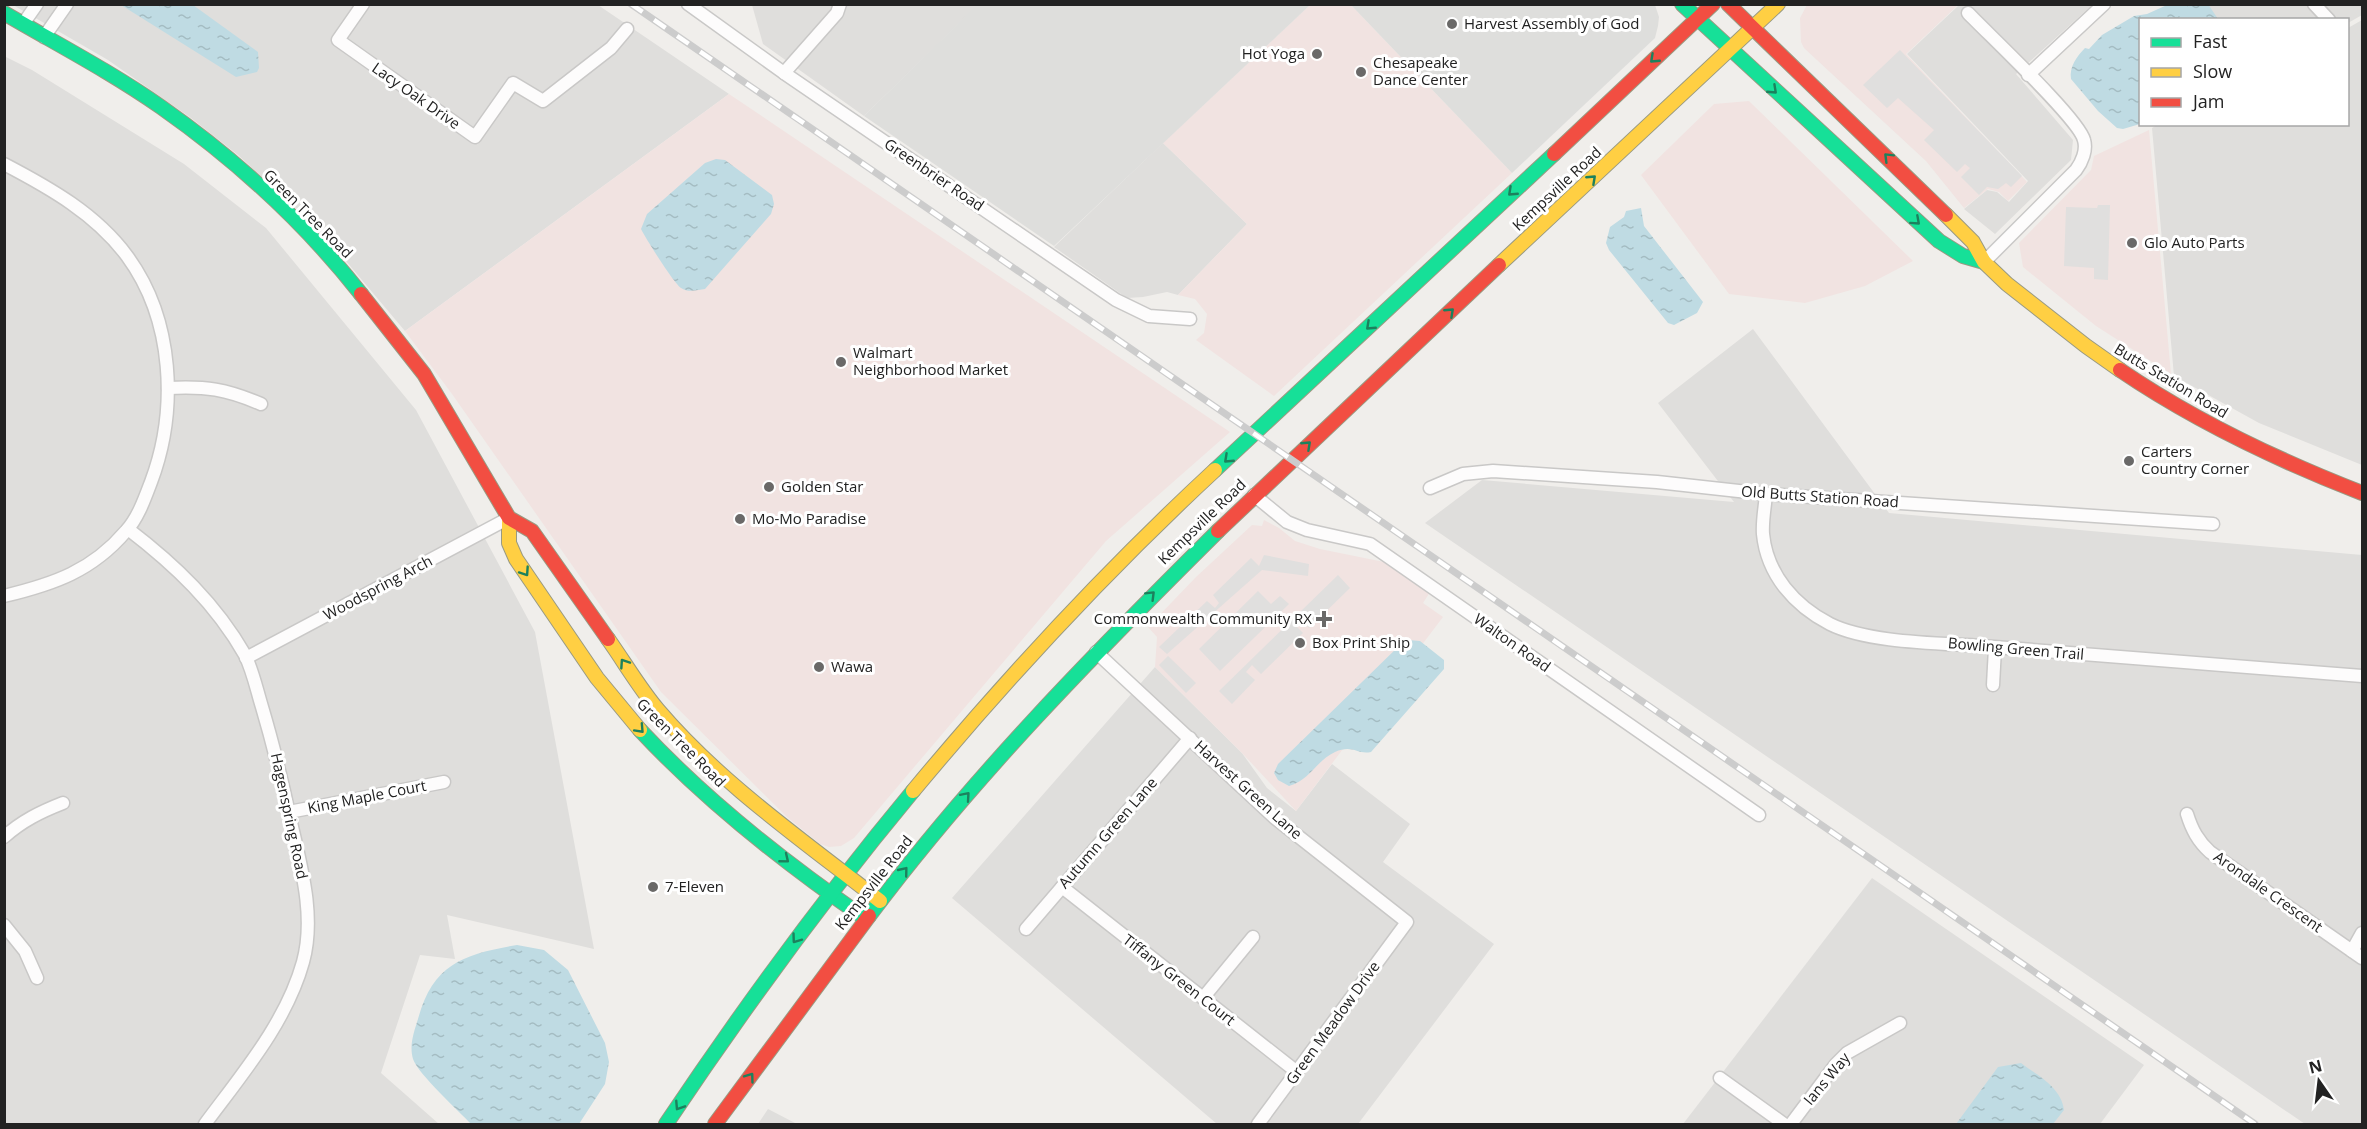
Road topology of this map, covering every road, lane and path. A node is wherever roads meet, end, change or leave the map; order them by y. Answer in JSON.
{"nodes":[{"id":1,"x":37,"y":4,"type":"edge"},
{"id":2,"x":67,"y":4,"type":"edge"},
{"id":3,"x":363,"y":4,"type":"edge"},
{"id":4,"x":688,"y":4,"type":"edge"},
{"id":5,"x":840,"y":4,"type":"edge"},
{"id":6,"x":1682,"y":4,"type":"edge"},
{"id":7,"x":1713,"y":4,"type":"edge"},
{"id":8,"x":1728,"y":4,"type":"edge"},
{"id":9,"x":1778,"y":4,"type":"edge"},
{"id":10,"x":2104,"y":4,"type":"edge"},
{"id":11,"x":2314,"y":4,"type":"edge"},
{"id":12,"x":4,"y":13,"type":"edge"},
{"id":13,"x":1968,"y":13,"type":"dead end"},
{"id":14,"x":2327,"y":18,"type":"edge"},
{"id":15,"x":1697,"y":20,"type":"junction"},
{"id":16,"x":23,"y":24,"type":"junction"},
{"id":17,"x":1752,"y":27,"type":"junction"},
{"id":18,"x":627,"y":29,"type":"dead end"},
{"id":19,"x":44,"y":37,"type":"junction"},
{"id":20,"x":1730,"y":50,"type":"junction"},
{"id":21,"x":784,"y":73,"type":"junction"},
{"id":22,"x":2028,"y":75,"type":"junction"},
{"id":23,"x":4,"y":164,"type":"edge"},
{"id":24,"x":1984,"y":262,"type":"junction"},
{"id":25,"x":1190,"y":319,"type":"dead end"},
{"id":26,"x":168,"y":388,"type":"junction"},
{"id":27,"x":261,"y":404,"type":"dead end"},
{"id":28,"x":1430,"y":488,"type":"dead end"},
{"id":29,"x":2362,"y":493,"type":"edge"},
{"id":30,"x":1766,"y":494,"type":"junction"},
{"id":31,"x":1254,"y":495,"type":"junction"},
{"id":32,"x":509,"y":518,"type":"junction"},
{"id":33,"x":2213,"y":524,"type":"dead end"},
{"id":34,"x":128,"y":529,"type":"junction"},
{"id":35,"x":4,"y":596,"type":"edge"},
{"id":36,"x":1995,"y":648,"type":"junction"},
{"id":37,"x":1096,"y":652,"type":"junction"},
{"id":38,"x":246,"y":658,"type":"junction"},
{"id":39,"x":2362,"y":676,"type":"edge"},
{"id":40,"x":1993,"y":685,"type":"dead end"},
{"id":41,"x":1190,"y":738,"type":"junction"},
{"id":42,"x":444,"y":782,"type":"dead end"},
{"id":43,"x":63,"y":803,"type":"dead end"},
{"id":44,"x":289,"y":812,"type":"junction"},
{"id":45,"x":2187,"y":814,"type":"dead end"},
{"id":46,"x":1759,"y":815,"type":"dead end"},
{"id":47,"x":4,"y":837,"type":"edge"},
{"id":48,"x":844,"y":874,"type":"junction"},
{"id":49,"x":1062,"y":887,"type":"junction"},
{"id":50,"x":829,"y":894,"type":"junction"},
{"id":51,"x":880,"y":901,"type":"junction"},
{"id":52,"x":866,"y":919,"type":"junction"},
{"id":53,"x":1407,"y":922,"type":"joint"},
{"id":54,"x":4,"y":925,"type":"edge"},
{"id":55,"x":1026,"y":929,"type":"dead end"},
{"id":56,"x":2362,"y":933,"type":"edge"},
{"id":57,"x":1253,"y":937,"type":"dead end"},
{"id":58,"x":2357,"y":954,"type":"edge"},
{"id":59,"x":37,"y":978,"type":"dead end"},
{"id":60,"x":1203,"y":998,"type":"junction"},
{"id":61,"x":1900,"y":1023,"type":"dead end"},
{"id":62,"x":1297,"y":1071,"type":"junction"},
{"id":63,"x":1720,"y":1078,"type":"dead end"},
{"id":64,"x":210,"y":1123,"type":"edge"},
{"id":65,"x":666,"y":1125,"type":"edge"},
{"id":66,"x":715,"y":1125,"type":"edge"},
{"id":67,"x":1258,"y":1125,"type":"edge"},
{"id":68,"x":1784,"y":1125,"type":"edge"},
{"id":69,"x":1791,"y":1125,"type":"edge"}],
"edges":[{"from":1,"to":16,"type":"street"},
{"from":2,"to":19,"type":"street"},
{"from":3,"to":18,"type":"street","name":"Lacy Oak Drive"},
{"from":4,"to":21,"type":"street","name":"Greenbrier Road"},
{"from":5,"to":21,"type":"street"},
{"from":6,"to":15,"type":"main road","name":"Butts Station Road"},
{"from":7,"to":15,"type":"main road","name":"Kempsville Road"},
{"from":8,"to":17,"type":"main road","name":"Butts Station Road"},
{"from":9,"to":17,"type":"main road","name":"Kempsville Road"},
{"from":10,"to":22,"type":"street"},
{"from":11,"to":14,"type":"street"},
{"from":12,"to":16,"type":"main road","name":"Green Tree Road"},
{"from":13,"to":22,"type":"street"},
{"from":15,"to":20,"type":"main road","name":"Butts Station Road"},
{"from":15,"to":48,"type":"main road","name":"Kempsville Road","one_way":true},
{"from":16,"to":19,"type":"main road","name":"Green Tree Road"},
{"from":17,"to":20,"type":"main road","name":"Kempsville Road"},
{"from":24,"to":17,"type":"main road","name":"Butts Station Road","one_way":true},
{"from":19,"to":32,"type":"main road","name":"Green Tree Road"},
{"from":20,"to":24,"type":"main road","name":"Butts Station Road","one_way":true},
{"from":31,"to":20,"type":"main road","name":"Kempsville Road","one_way":true},
{"from":21,"to":25,"type":"street","name":"Greenbrier Road"},
{"from":22,"to":24,"type":"street"},
{"from":23,"to":26,"type":"street"},
{"from":24,"to":29,"type":"main road","name":"Butts Station Road"},
{"from":26,"to":27,"type":"street"},
{"from":26,"to":34,"type":"street"},
{"from":28,"to":30,"type":"street","name":"Old Butts Station Road"},
{"from":30,"to":33,"type":"street","name":"Old Butts Station Road"},
{"from":30,"to":36,"type":"street","name":"Bowling Green Trail"},
{"from":37,"to":31,"type":"main road","name":"Kempsville Road","one_way":true},
{"from":31,"to":46,"type":"street","name":"Walton Road"},
{"from":32,"to":38,"type":"street","name":"Woodspring Arch"},
{"from":48,"to":32,"type":"main road","name":"Green Tree Road","one_way":true},
{"from":32,"to":50,"type":"main road","name":"Green Tree Road","one_way":true},
{"from":34,"to":35,"type":"street"},
{"from":34,"to":38,"type":"street","name":"Hagenspring Road"},
{"from":36,"to":39,"type":"street","name":"Bowling Green Trail"},
{"from":36,"to":40,"type":"street"},
{"from":37,"to":41,"type":"street","name":"Harvest Green Lane"},
{"from":51,"to":37,"type":"main road","name":"Kempsville Road","one_way":true},
{"from":38,"to":44,"type":"street","name":"Hagenspring Road"},
{"from":41,"to":49,"type":"street","name":"Autumn Green Lane"},
{"from":41,"to":53,"type":"street","name":"Harvest Green Lane"},
{"from":42,"to":44,"type":"street","name":"King Maple Court"},
{"from":43,"to":47,"type":"street"},
{"from":44,"to":64,"type":"street","name":"Hagenspring Road"},
{"from":45,"to":58,"type":"street","name":"Arondale Crescent"},
{"from":48,"to":50,"type":"main road","name":"Kempsville Road"},
{"from":48,"to":51,"type":"main road","name":"Green Tree Road"},
{"from":49,"to":55,"type":"street","name":"Autumn Green Lane"},
{"from":49,"to":60,"type":"street","name":"Tiffany Green Court"},
{"from":50,"to":52,"type":"main road","name":"Green Tree Road"},
{"from":50,"to":65,"type":"main road","name":"Kempsville Road","one_way":true},
{"from":51,"to":52,"type":"main road","name":"Kempsville Road"},
{"from":66,"to":52,"type":"main road","name":"Kempsville Road","one_way":true},
{"from":53,"to":62,"type":"street","name":"Green Meadow Drive"},
{"from":54,"to":59,"type":"street"},
{"from":56,"to":58,"type":"street"},
{"from":57,"to":60,"type":"street"},
{"from":60,"to":62,"type":"street","name":"Tiffany Green Court"},
{"from":61,"to":69,"type":"street","name":"Ians Way"},
{"from":62,"to":67,"type":"street","name":"Green Meadow Drive"},
{"from":63,"to":68,"type":"street"}]}
